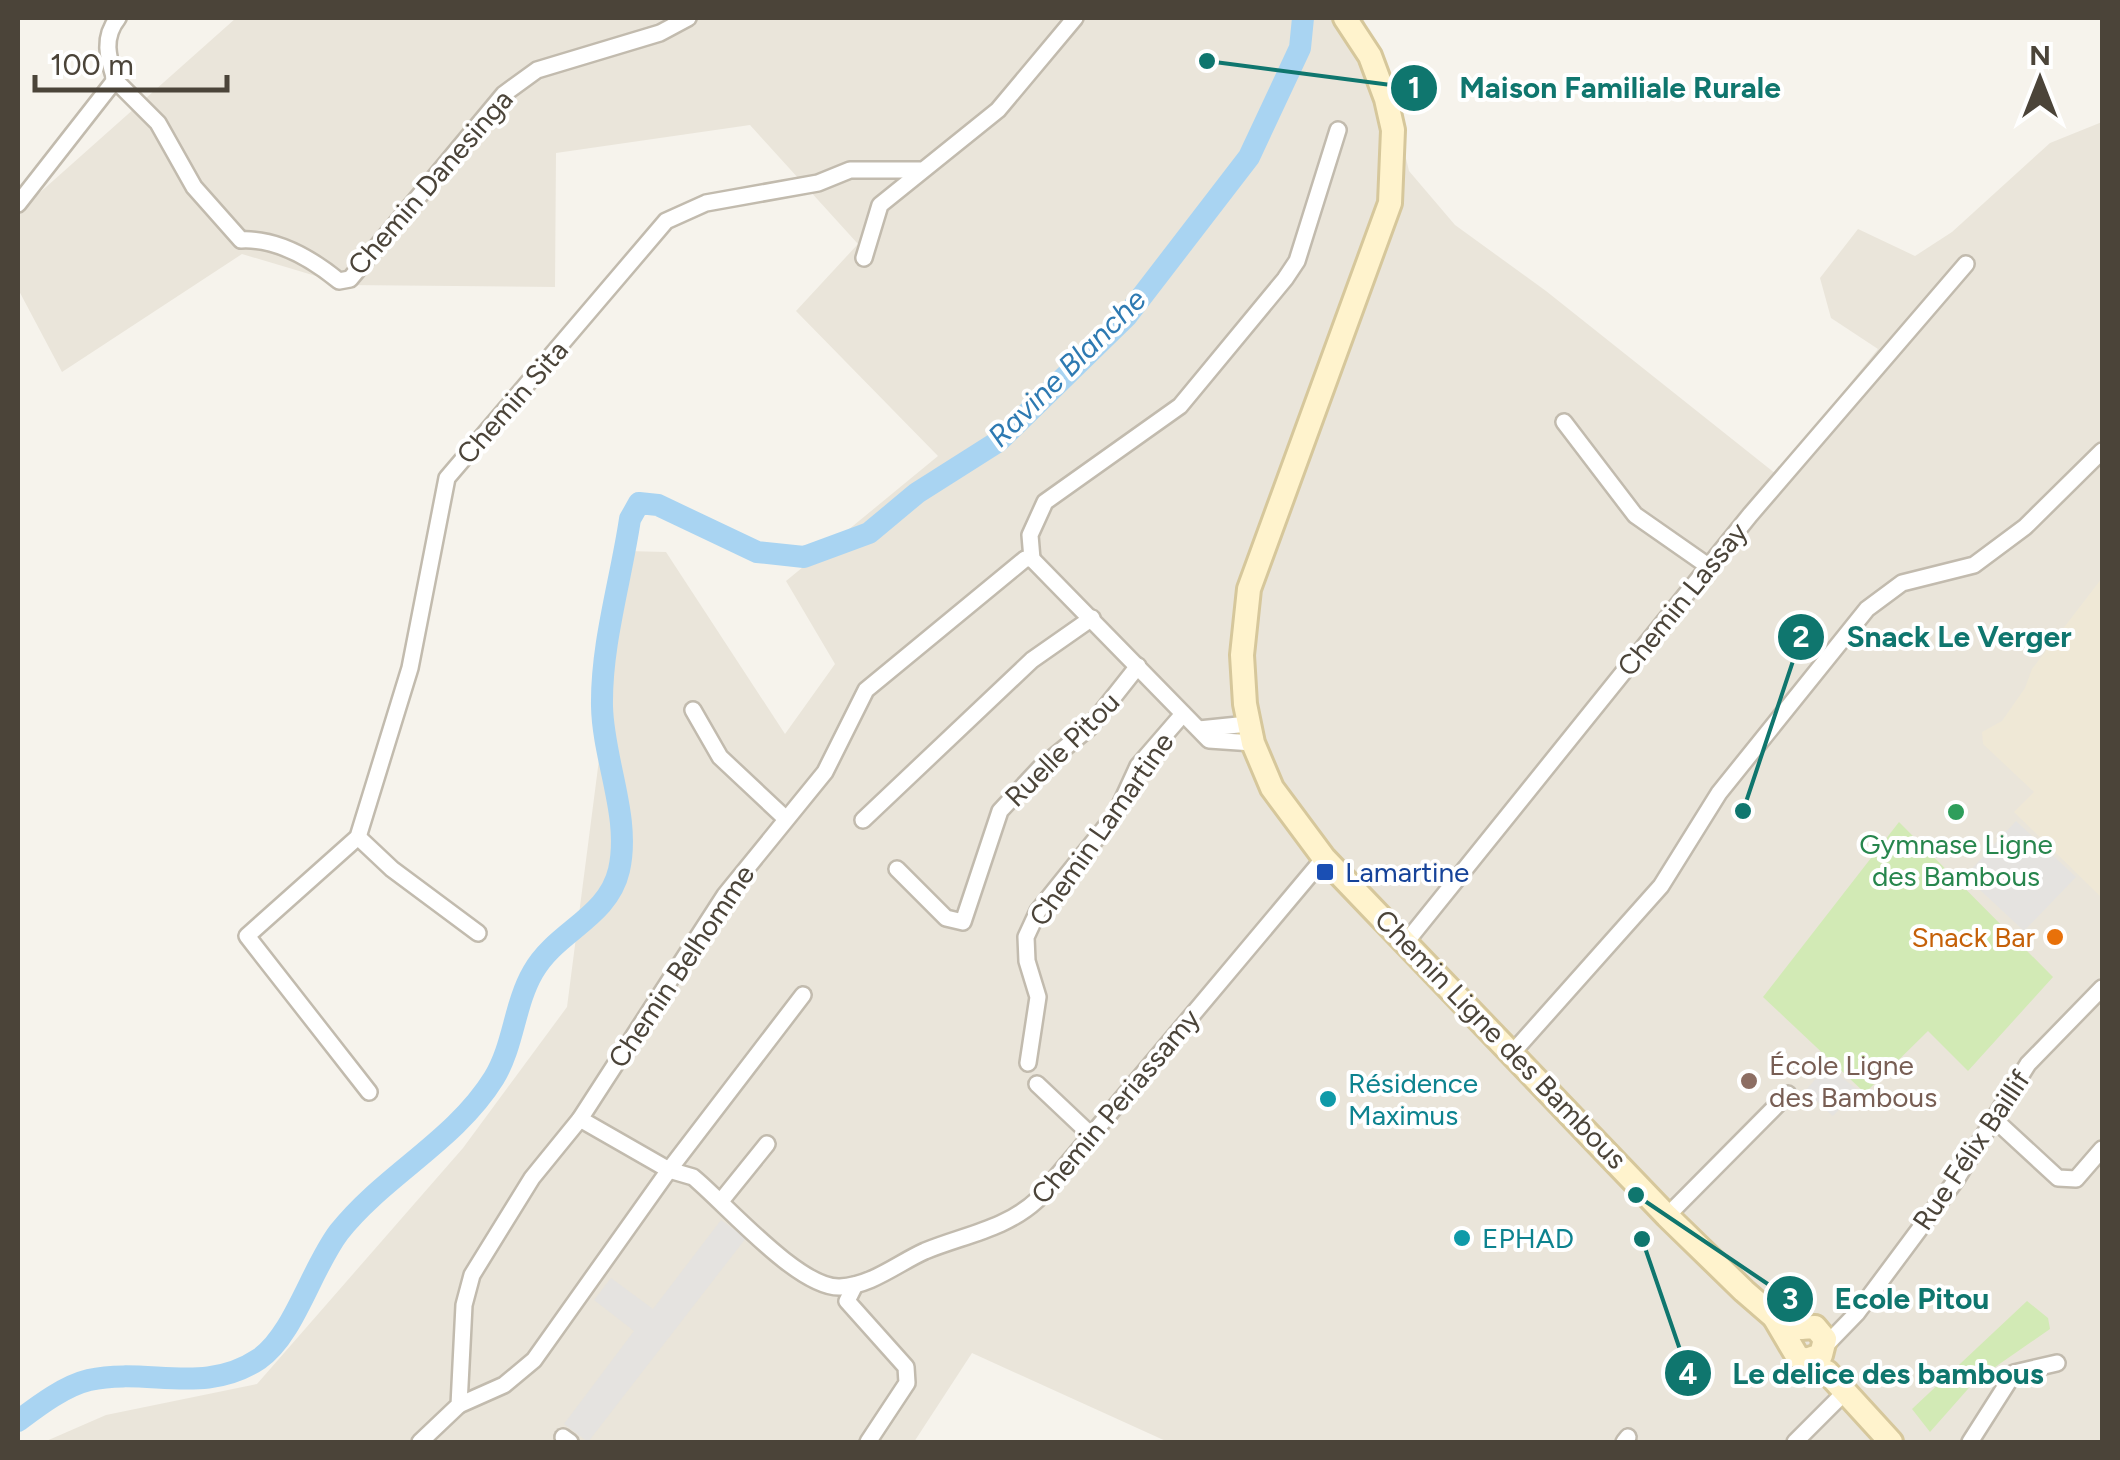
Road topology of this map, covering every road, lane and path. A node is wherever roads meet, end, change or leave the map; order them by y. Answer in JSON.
{"nodes":[{"id":1,"x":118,"y":18,"type":"edge"},
{"id":2,"x":688,"y":18,"type":"edge"},
{"id":3,"x":1075,"y":18,"type":"edge"},
{"id":4,"x":1345,"y":18,"type":"edge"},
{"id":5,"x":115,"y":80,"type":"junction"},
{"id":6,"x":1338,"y":130,"type":"dead end"},
{"id":7,"x":920,"y":170,"type":"junction"},
{"id":8,"x":18,"y":204,"type":"edge"},
{"id":9,"x":864,"y":258,"type":"dead end"},
{"id":10,"x":1966,"y":264,"type":"dead end"},
{"id":11,"x":1564,"y":422,"type":"dead end"},
{"id":12,"x":2102,"y":450,"type":"edge"},
{"id":13,"x":1036,"y":562,"type":"junction"},
{"id":14,"x":1708,"y":566,"type":"junction"},
{"id":15,"x":1092,"y":618,"type":"junction"},
{"id":16,"x":1138,"y":666,"type":"junction"},
{"id":17,"x":693,"y":710,"type":"dead end"},
{"id":18,"x":1183,"y":714,"type":"junction"},
{"id":19,"x":1251,"y":733,"type":"junction"},
{"id":20,"x":785,"y":818,"type":"junction"},
{"id":21,"x":863,"y":820,"type":"dead end"},
{"id":22,"x":358,"y":837,"type":"junction"},
{"id":23,"x":1324,"y":858,"type":"junction"},
{"id":24,"x":898,"y":870,"type":"dead end"},
{"id":25,"x":478,"y":933,"type":"dead end"},
{"id":26,"x":1406,"y":941,"type":"junction"},
{"id":27,"x":2102,"y":988,"type":"edge"},
{"id":28,"x":804,"y":994,"type":"dead end"},
{"id":29,"x":1514,"y":1052,"type":"junction"},
{"id":30,"x":1028,"y":1064,"type":"dead end"},
{"id":31,"x":1037,"y":1084,"type":"dead end"},
{"id":32,"x":369,"y":1092,"type":"dead end"},
{"id":33,"x":1788,"y":1094,"type":"dead end"},
{"id":34,"x":1994,"y":1118,"type":"junction"},
{"id":35,"x":580,"y":1119,"type":"junction"},
{"id":36,"x":1092,"y":1136,"type":"junction"},
{"id":37,"x":766,"y":1144,"type":"dead end"},
{"id":38,"x":2102,"y":1149,"type":"edge"},
{"id":39,"x":670,"y":1170,"type":"junction"},
{"id":40,"x":722,"y":1201,"type":"junction"},
{"id":41,"x":1667,"y":1216,"type":"junction"},
{"id":42,"x":855,"y":1285,"type":"junction"},
{"id":43,"x":1813,"y":1347,"type":"junction"},
{"id":44,"x":2057,"y":1363,"type":"dead end"},
{"id":45,"x":1844,"y":1393,"type":"junction"},
{"id":46,"x":459,"y":1405,"type":"junction"},
{"id":47,"x":424,"y":1441,"type":"edge"},
{"id":48,"x":868,"y":1442,"type":"edge"},
{"id":49,"x":1795,"y":1442,"type":"edge"},
{"id":50,"x":1891,"y":1442,"type":"edge"},
{"id":51,"x":1970,"y":1442,"type":"edge"}],
"edges":[{"from":1,"to":5,"type":"street"},
{"from":2,"to":5,"type":"street","name":"Chemin Danesinga"},
{"from":3,"to":7,"type":"street"},
{"from":4,"to":19,"type":"main road","name":"Chemin Ligne des Bambous"},
{"from":5,"to":8,"type":"street"},
{"from":6,"to":13,"type":"street"},
{"from":7,"to":9,"type":"street"},
{"from":7,"to":22,"type":"street","name":"Chemin Sita"},
{"from":10,"to":14,"type":"street","name":"Chemin Lassay"},
{"from":11,"to":14,"type":"street"},
{"from":12,"to":29,"type":"street"},
{"from":13,"to":15,"type":"street"},
{"from":13,"to":20,"type":"street","name":"Chemin Belhomme"},
{"from":14,"to":26,"type":"street","name":"Chemin Lassay"},
{"from":15,"to":16,"type":"street"},
{"from":15,"to":21,"type":"street"},
{"from":16,"to":18,"type":"street"},
{"from":16,"to":24,"type":"street","name":"Ruelle Pitou"},
{"from":17,"to":20,"type":"street"},
{"from":18,"to":19,"type":"street"},
{"from":18,"to":30,"type":"street","name":"Chemin Lamartine"},
{"from":19,"to":23,"type":"main road","name":"Chemin Ligne des Bambous"},
{"from":20,"to":35,"type":"street","name":"Chemin Belhomme"},
{"from":22,"to":25,"type":"street"},
{"from":22,"to":32,"type":"street"},
{"from":23,"to":26,"type":"main road","name":"Chemin Ligne des Bambous"},
{"from":23,"to":36,"type":"street","name":"Chemin Periassamy"},
{"from":26,"to":29,"type":"main road","name":"Chemin Ligne des Bambous"},
{"from":27,"to":34,"type":"street","name":"Rue Félix Baillif"},
{"from":28,"to":39,"type":"street"},
{"from":29,"to":41,"type":"main road","name":"Chemin Ligne des Bambous"},
{"from":31,"to":36,"type":"street"},
{"from":33,"to":41,"type":"street"},
{"from":34,"to":38,"type":"street"},
{"from":34,"to":43,"type":"street","name":"Rue Félix Baillif"},
{"from":35,"to":39,"type":"street"},
{"from":35,"to":46,"type":"street","name":"Chemin Belhomme"},
{"from":36,"to":42,"type":"street","name":"Chemin Periassamy"},
{"from":37,"to":40,"type":"street"},
{"from":39,"to":40,"type":"street"},
{"from":39,"to":46,"type":"street"},
{"from":40,"to":42,"type":"street"},
{"from":41,"to":43,"type":"main road","name":"Chemin Ligne des Bambous"},
{"from":42,"to":48,"type":"street"},
{"from":43,"to":45,"type":"main road","name":"Chemin Ligne des Bambous"},
{"from":44,"to":51,"type":"street"},
{"from":45,"to":49,"type":"street"},
{"from":45,"to":50,"type":"main road","name":"Chemin Ligne des Bambous"},
{"from":46,"to":47,"type":"street"}]}
